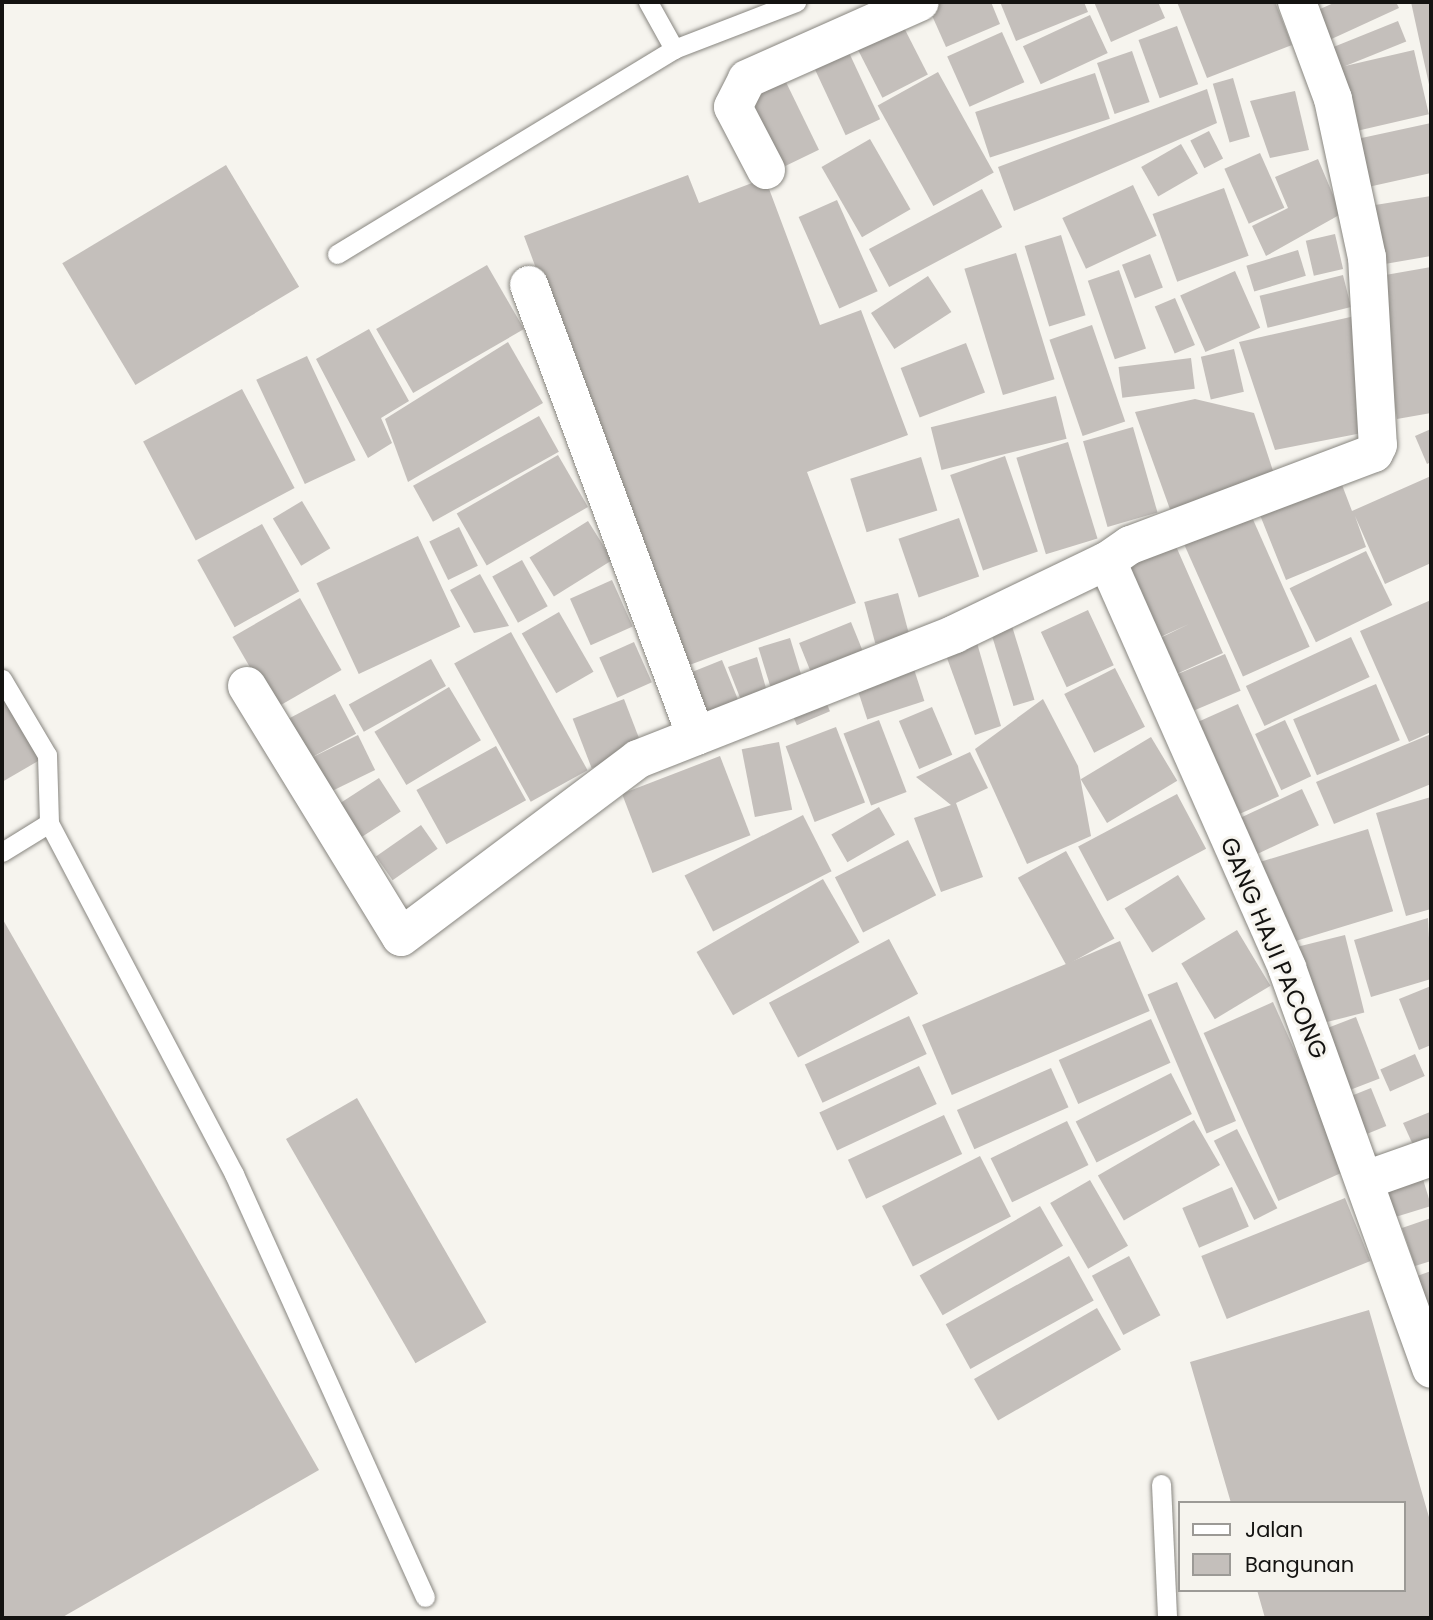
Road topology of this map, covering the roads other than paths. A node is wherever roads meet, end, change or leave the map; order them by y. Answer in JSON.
{"nodes":[{"id":1,"x":648,"y":2,"type":"edge"},
{"id":2,"x":796,"y":2,"type":"edge"},
{"id":3,"x":920,"y":2,"type":"edge"},
{"id":4,"x":1297,"y":2,"type":"edge"},
{"id":5,"x":674,"y":49,"type":"junction"},
{"id":6,"x":766,"y":170,"type":"dead end"},
{"id":7,"x":337,"y":254,"type":"dead end"},
{"id":8,"x":530,"y":285,"type":"dead end"},
{"id":9,"x":1118,"y":553,"type":"junction"},
{"id":10,"x":2,"y":679,"type":"edge"},
{"id":11,"x":247,"y":686,"type":"dead end"},
{"id":12,"x":696,"y":736,"type":"junction"},
{"id":13,"x":49,"y":823,"type":"junction"},
{"id":14,"x":2,"y":852,"type":"edge"},
{"id":15,"x":1431,"y":1157,"type":"edge"},
{"id":16,"x":1366,"y":1180,"type":"junction"},
{"id":17,"x":1431,"y":1369,"type":"edge"},
{"id":18,"x":1161,"y":1484,"type":"dead end"},
{"id":19,"x":425,"y":1597,"type":"dead end"},
{"id":20,"x":1167,"y":1618,"type":"edge"}],
"edges":[{"from":1,"to":5,"type":"lane"},
{"from":2,"to":5,"type":"lane"},
{"from":3,"to":6,"type":"street"},
{"from":4,"to":9,"type":"street"},
{"from":5,"to":7,"type":"lane"},
{"from":8,"to":12,"type":"street"},
{"from":9,"to":12,"type":"street"},
{"from":9,"to":16,"type":"street","name":"GANG HAJI PACONG"},
{"from":10,"to":13,"type":"lane"},
{"from":11,"to":12,"type":"street"},
{"from":13,"to":14,"type":"lane"},
{"from":13,"to":19,"type":"lane"},
{"from":15,"to":16,"type":"street"},
{"from":16,"to":17,"type":"street","name":"GANG HAJI PACONG"},
{"from":18,"to":20,"type":"lane"}]}
